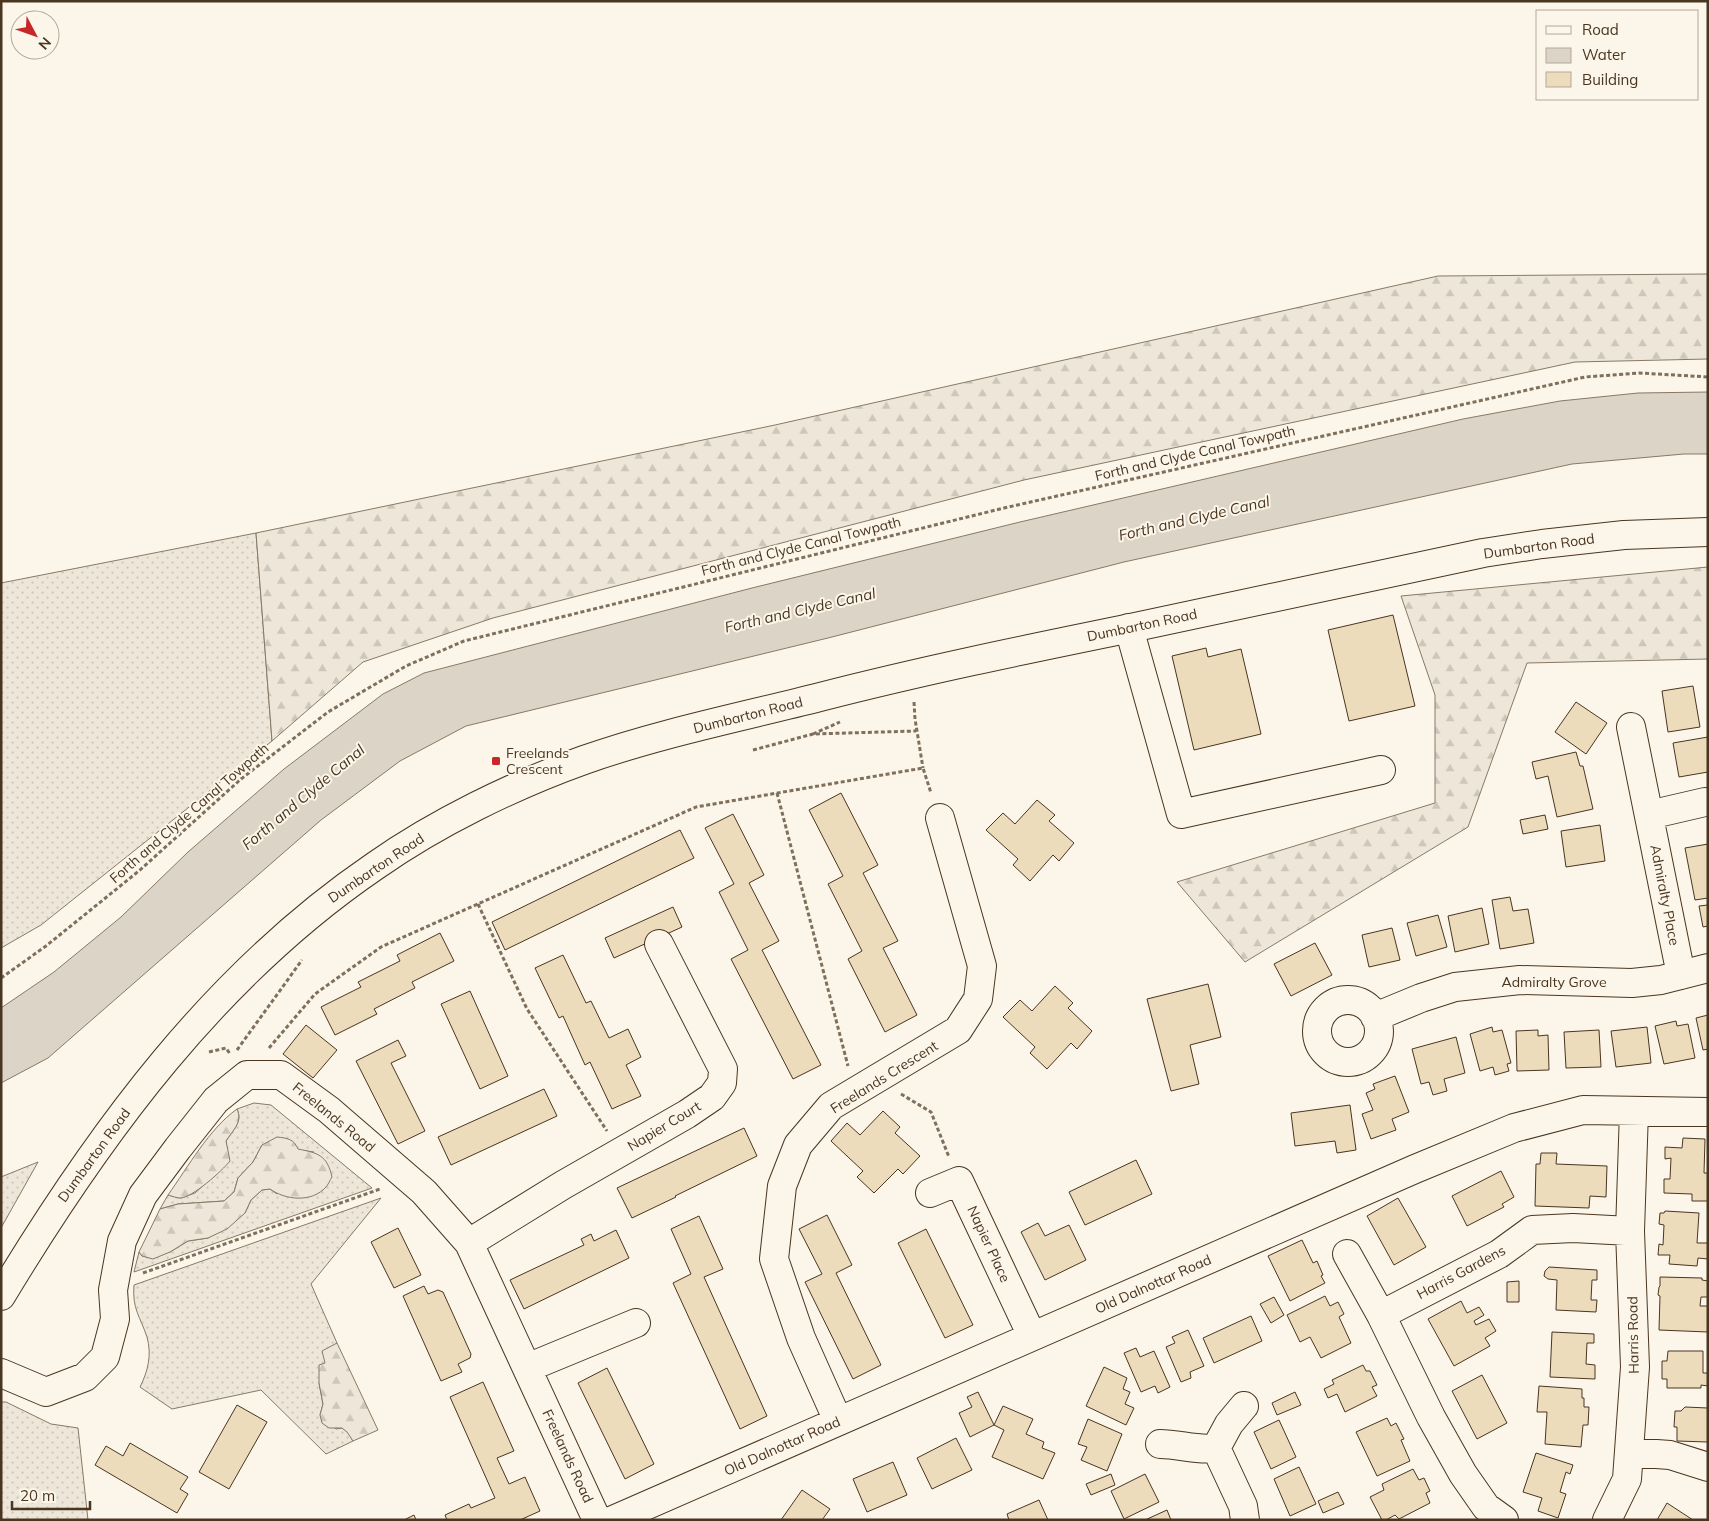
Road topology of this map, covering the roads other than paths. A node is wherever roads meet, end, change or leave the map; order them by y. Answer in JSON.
{"nodes":[{"id":1,"x":1708,"y":532,"type":"edge"},
{"id":2,"x":1129,"y":628,"type":"junction"},
{"id":3,"x":1631,"y":726,"type":"dead end"},
{"id":4,"x":1381,"y":770,"type":"dead end"},
{"id":5,"x":1705,"y":802,"type":"dead end"},
{"id":6,"x":1649,"y":815,"type":"junction"},
{"id":7,"x":940,"y":818,"type":"road end"},
{"id":8,"x":660,"y":944,"type":"dead end"},
{"id":9,"x":1708,"y":968,"type":"edge"},
{"id":10,"x":1681,"y":975,"type":"junction"},
{"id":11,"x":1375,"y":1017,"type":"dead end"},
{"id":12,"x":1634,"y":1111,"type":"junction"},
{"id":13,"x":1708,"y":1112,"type":"edge"},
{"id":14,"x":930,"y":1193,"type":"dead end"},
{"id":15,"x":1630,"y":1231,"type":"junction"},
{"id":16,"x":468,"y":1243,"type":"junction"},
{"id":17,"x":1348,"y":1254,"type":"dead end"},
{"id":18,"x":1,"y":1296,"type":"edge"},
{"id":19,"x":1381,"y":1315,"type":"junction"},
{"id":20,"x":636,"y":1323,"type":"dead end"},
{"id":21,"x":1032,"y":1336,"type":"junction"},
{"id":22,"x":527,"y":1368,"type":"junction"},
{"id":23,"x":1,"y":1373,"type":"edge"},
{"id":24,"x":1244,"y":1406,"type":"dead end"},
{"id":25,"x":838,"y":1421,"type":"junction"},
{"id":26,"x":1160,"y":1444,"type":"dead end"},
{"id":27,"x":1216,"y":1448,"type":"junction"},
{"id":28,"x":1629,"y":1452,"type":"junction"},
{"id":29,"x":1708,"y":1467,"type":"edge"},
{"id":30,"x":597,"y":1520,"type":"edge"},
{"id":31,"x":613,"y":1520,"type":"edge"},
{"id":32,"x":1246,"y":1520,"type":"edge"},
{"id":33,"x":1504,"y":1520,"type":"edge"},
{"id":34,"x":1606,"y":1520,"type":"edge"}],
"edges":[{"from":1,"to":2,"type":"street","name":"Dumbarton Road"},
{"from":2,"to":4,"type":"street"},
{"from":2,"to":18,"type":"street","name":"Dumbarton Road"},
{"from":3,"to":6,"type":"street","name":"Admiralty Place"},
{"from":5,"to":6,"type":"street"},
{"from":6,"to":10,"type":"street","name":"Admiralty Place"},
{"from":7,"to":25,"type":"street","name":"Freelands Crescent"},
{"from":8,"to":16,"type":"street","name":"Napier Court"},
{"from":9,"to":10,"type":"street","name":"Admiralty Grove"},
{"from":10,"to":11,"type":"street","name":"Admiralty Grove"},
{"from":12,"to":13,"type":"street","name":"Old Dalnottar Road"},
{"from":12,"to":15,"type":"street","name":"Harris Road"},
{"from":12,"to":21,"type":"street","name":"Old Dalnottar Road"},
{"from":14,"to":21,"type":"street","name":"Napier Place"},
{"from":15,"to":19,"type":"street","name":"Harris Gardens"},
{"from":15,"to":28,"type":"street","name":"Harris Road"},
{"from":16,"to":22,"type":"street","name":"Freelands Road"},
{"from":16,"to":23,"type":"street","name":"Freelands Road"},
{"from":17,"to":19,"type":"street"},
{"from":19,"to":33,"type":"street"},
{"from":20,"to":22,"type":"street"},
{"from":21,"to":25,"type":"street","name":"Old Dalnottar Road"},
{"from":22,"to":30,"type":"street","name":"Freelands Road"},
{"from":24,"to":27,"type":"street"},
{"from":25,"to":31,"type":"street","name":"Old Dalnottar Road"},
{"from":26,"to":27,"type":"street"},
{"from":27,"to":32,"type":"street"},
{"from":28,"to":29,"type":"street"},
{"from":28,"to":34,"type":"street","name":"Harris Road"}]}
